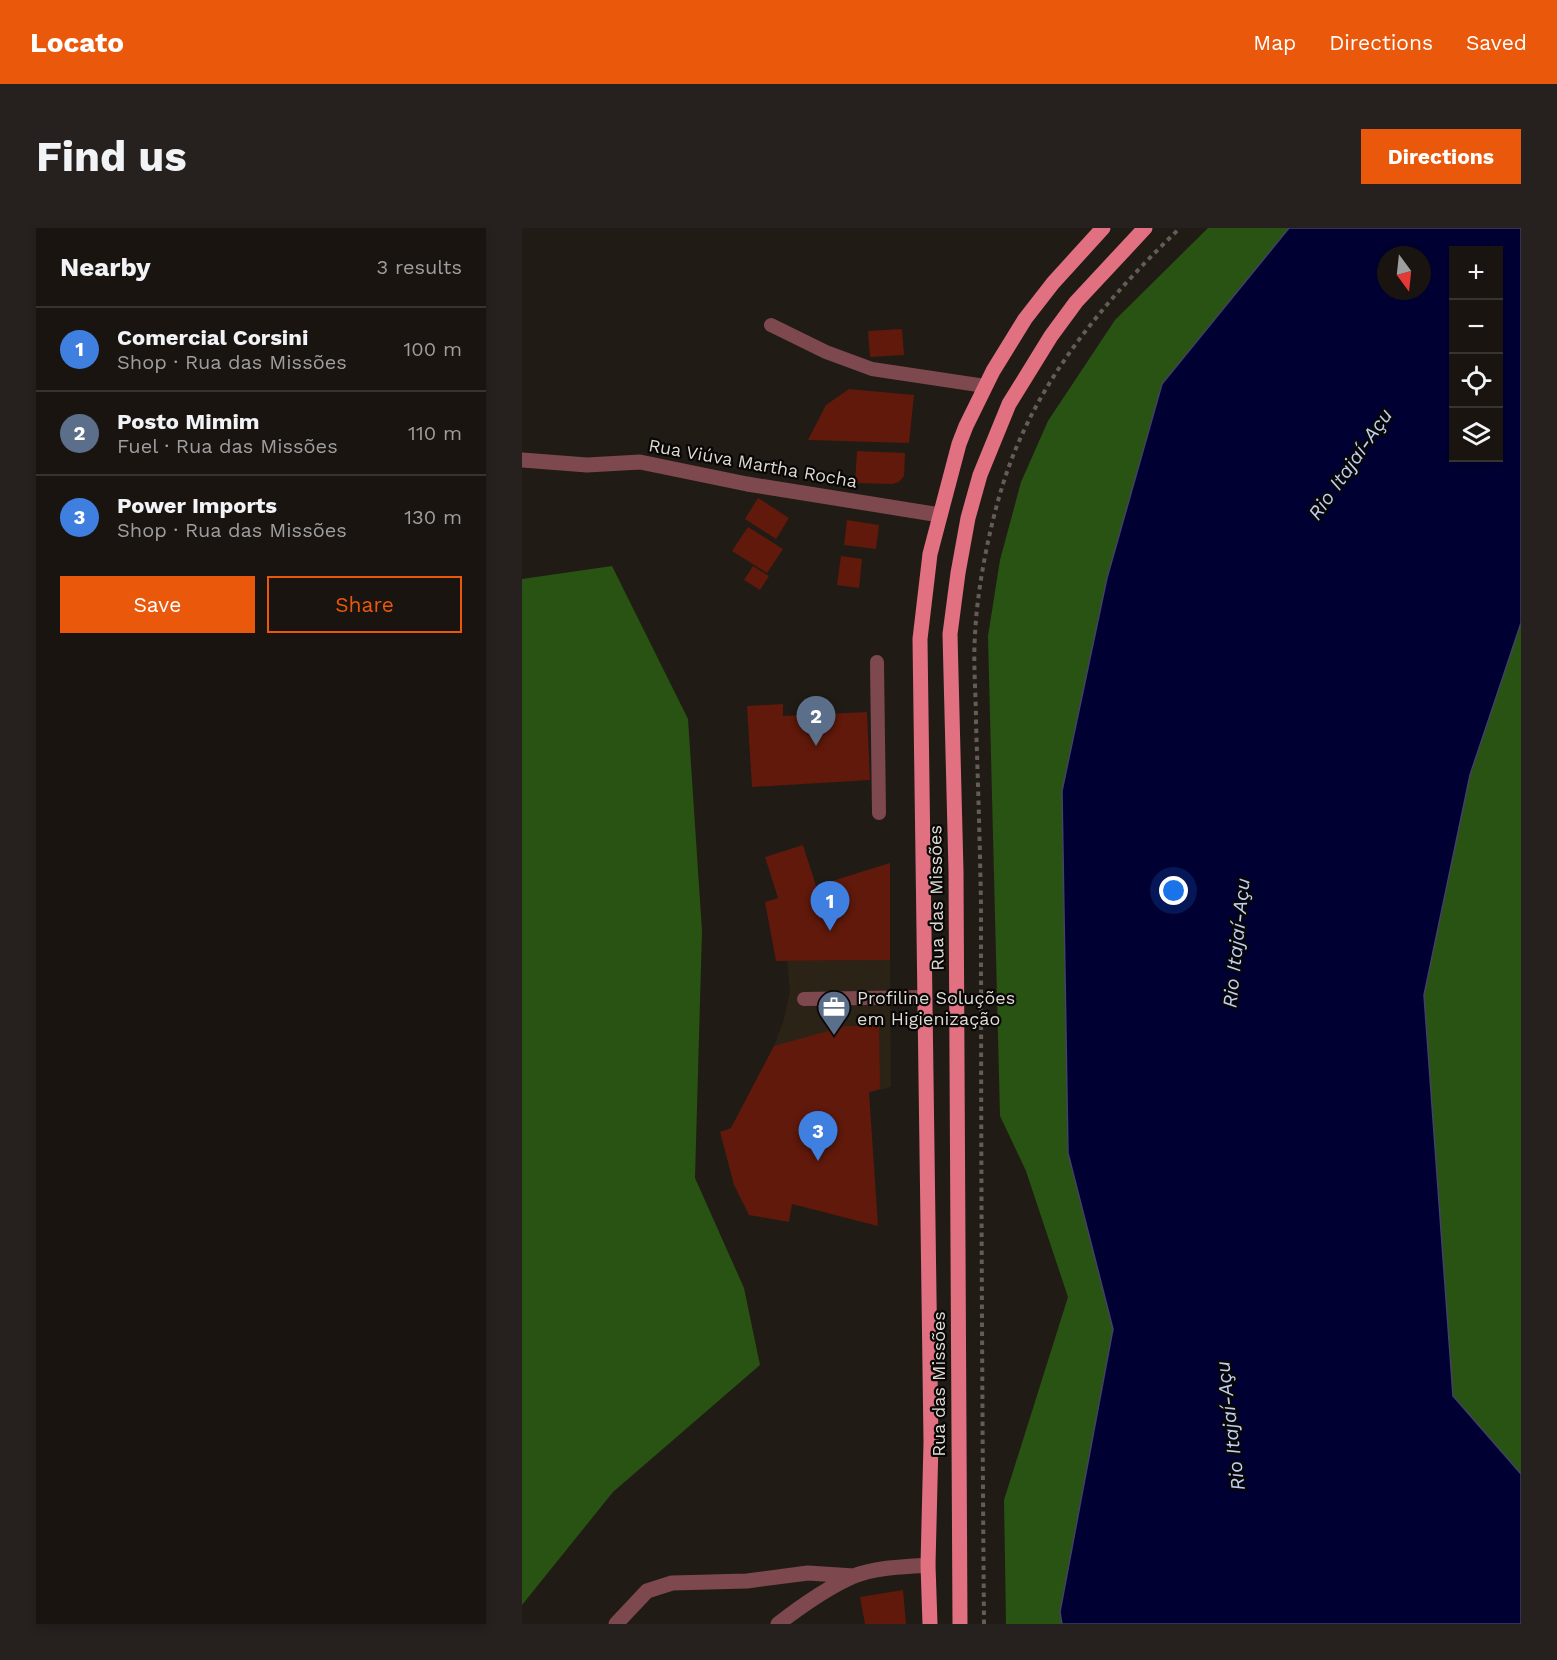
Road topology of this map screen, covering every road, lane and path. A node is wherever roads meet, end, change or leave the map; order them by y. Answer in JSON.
{"nodes":[{"id":1,"x":1103,"y":228,"type":"edge"},
{"id":2,"x":1145,"y":228,"type":"edge"},
{"id":3,"x":1180,"y":228,"type":"edge"},
{"id":4,"x":771,"y":326,"type":"dead end"},
{"id":5,"x":985,"y":386,"type":"junction"},
{"id":6,"x":522,"y":460,"type":"edge"},
{"id":7,"x":940,"y":515,"type":"junction"},
{"id":8,"x":877,"y":662,"type":"dead end"},
{"id":9,"x":879,"y":813,"type":"dead end"},
{"id":10,"x":925,"y":997,"type":"junction"},
{"id":11,"x":804,"y":999,"type":"dead end"},
{"id":12,"x":928,"y":1565,"type":"junction"},
{"id":13,"x":854,"y":1576,"type":"junction"},
{"id":14,"x":616,"y":1624,"type":"edge"},
{"id":15,"x":778,"y":1624,"type":"edge"},
{"id":16,"x":930,"y":1624,"type":"edge"},
{"id":17,"x":960,"y":1624,"type":"edge"},
{"id":18,"x":984,"y":1624,"type":"edge"}],
"edges":[{"from":1,"to":5,"type":"main road","name":"Rua das Missões"},
{"from":2,"to":17,"type":"main road","name":"Rua das Missões"},
{"from":3,"to":18,"type":"path"},
{"from":4,"to":5,"type":"lane"},
{"from":5,"to":7,"type":"main road","name":"Rua das Missões"},
{"from":6,"to":7,"type":"street","name":"Rua Viúva Martha Rocha"},
{"from":7,"to":10,"type":"main road","name":"Rua das Missões"},
{"from":8,"to":9,"type":"lane"},
{"from":10,"to":11,"type":"lane"},
{"from":10,"to":12,"type":"main road","name":"Rua das Missões"},
{"from":12,"to":13,"type":"street"},
{"from":12,"to":16,"type":"main road","name":"Rua das Missões"},
{"from":13,"to":14,"type":"street"},
{"from":13,"to":15,"type":"street"}]}
